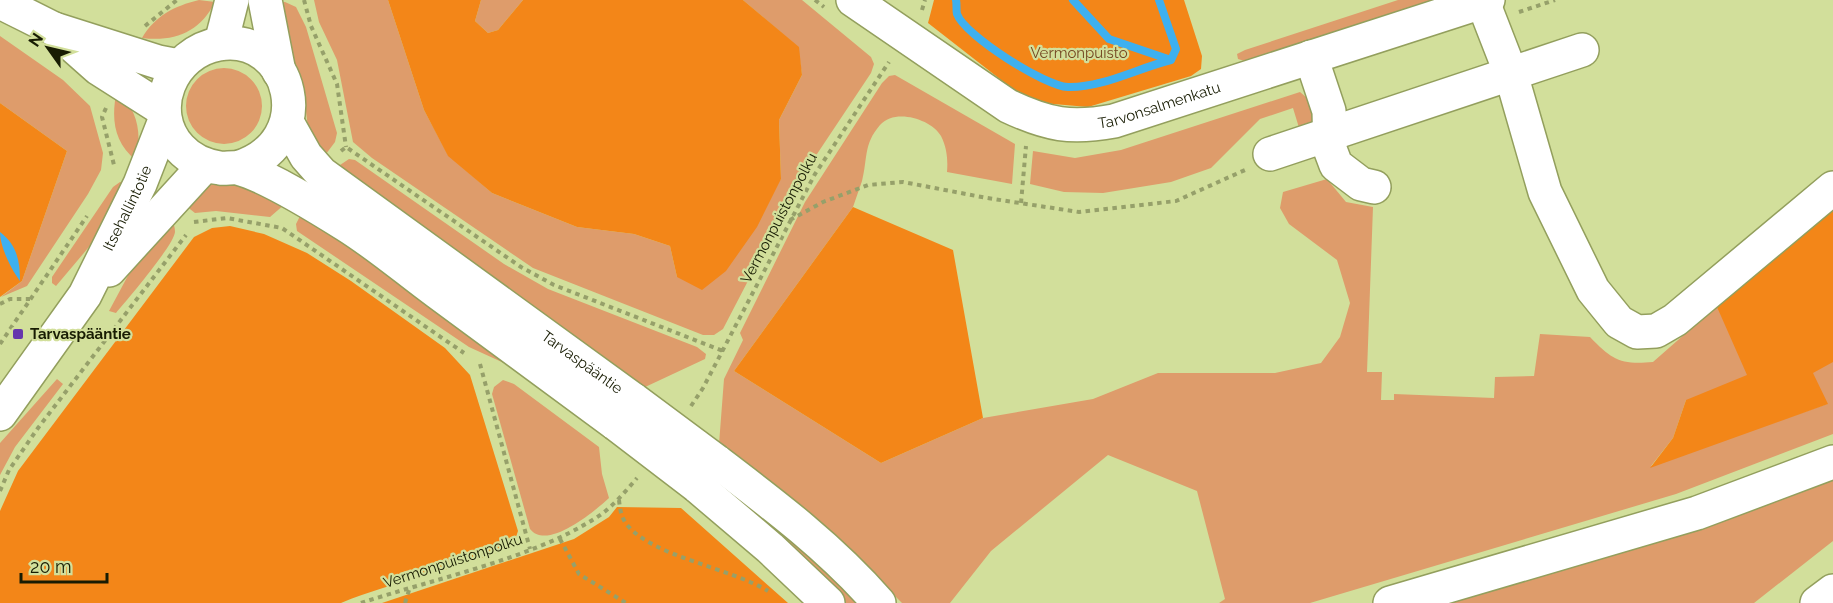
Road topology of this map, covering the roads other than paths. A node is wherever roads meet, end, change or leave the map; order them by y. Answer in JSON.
{"nodes":[{"id":1,"x":232,"y":0,"type":"edge"},
{"id":2,"x":264,"y":0,"type":"edge"},
{"id":3,"x":853,"y":0,"type":"edge"},
{"id":4,"x":1486,"y":1,"type":"edge"},
{"id":5,"x":0,"y":2,"type":"edge"},
{"id":6,"x":221,"y":44,"type":"junction"},
{"id":7,"x":1582,"y":50,"type":"dead end"},
{"id":8,"x":1311,"y":57,"type":"junction"},
{"id":9,"x":123,"y":66,"type":"junction"},
{"id":10,"x":179,"y":66,"type":"junction"},
{"id":11,"x":279,"y":72,"type":"junction"},
{"id":12,"x":1511,"y":74,"type":"junction"},
{"id":13,"x":165,"y":115,"type":"junction"},
{"id":14,"x":287,"y":123,"type":"junction"},
{"id":15,"x":1330,"y":133,"type":"junction"},
{"id":16,"x":1270,"y":154,"type":"road end"},
{"id":17,"x":221,"y":166,"type":"junction"},
{"id":18,"x":1374,"y":188,"type":"dead end"},
{"id":19,"x":1833,"y":188,"type":"edge"},
{"id":20,"x":85,"y":296,"type":"junction"},
{"id":21,"x":625,"y":412,"type":"junction"},
{"id":22,"x":0,"y":414,"type":"edge"},
{"id":23,"x":1833,"y":462,"type":"edge"},
{"id":24,"x":707,"y":474,"type":"junction"},
{"id":25,"x":1833,"y":591,"type":"edge"},
{"id":26,"x":828,"y":603,"type":"edge"},
{"id":27,"x":879,"y":603,"type":"edge"},
{"id":28,"x":1390,"y":603,"type":"edge"},
{"id":29,"x":1817,"y":603,"type":"edge"}],
"edges":[{"from":1,"to":6,"type":"main road"},
{"from":2,"to":11,"type":"main road"},
{"from":3,"to":8,"type":"main road","name":"Tarvonsalmenkatu"},
{"from":4,"to":8,"type":"main road","name":"Tarvonsalmenkatu"},
{"from":4,"to":12,"type":"main road"},
{"from":5,"to":9,"type":"main road"},
{"from":6,"to":10,"type":"main road"},
{"from":6,"to":11,"type":"main road"},
{"from":7,"to":12,"type":"main road"},
{"from":8,"to":15,"type":"main road"},
{"from":9,"to":10,"type":"main road"},
{"from":9,"to":13,"type":"main road"},
{"from":10,"to":13,"type":"main road"},
{"from":11,"to":14,"type":"main road"},
{"from":12,"to":15,"type":"main road"},
{"from":12,"to":19,"type":"main road"},
{"from":13,"to":17,"type":"main road"},
{"from":13,"to":20,"type":"main road","name":"Itsehallintotie"},
{"from":14,"to":17,"type":"main road"},
{"from":14,"to":21,"type":"main road","name":"Tarvaspääntie"},
{"from":15,"to":16,"type":"main road"},
{"from":15,"to":18,"type":"main road"},
{"from":17,"to":20,"type":"main road","name":"Itsehallintotie"},
{"from":17,"to":21,"type":"main road","name":"Tarvaspääntie"},
{"from":20,"to":22,"type":"main road","name":"Itsehallintotie"},
{"from":21,"to":24,"type":"main road","name":"Tarvaspääntie","bridge":true},
{"from":23,"to":28,"type":"main road"},
{"from":24,"to":26,"type":"main road","name":"Tarvaspääntie"},
{"from":24,"to":27,"type":"main road","name":"Tarvaspääntie"},
{"from":25,"to":29,"type":"main road"}]}
